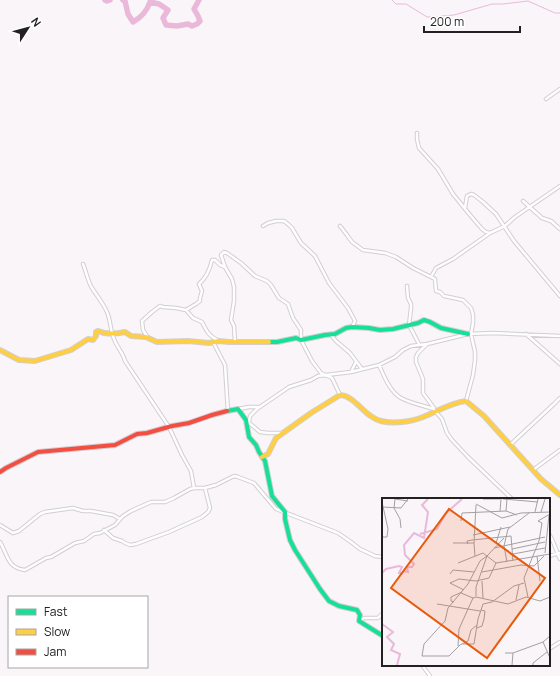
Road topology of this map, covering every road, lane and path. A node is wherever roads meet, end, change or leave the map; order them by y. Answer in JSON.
{"nodes":[{"id":1,"x":560,"y":89,"type":"edge"},
{"id":2,"x":546,"y":99,"type":"dead end"},
{"id":3,"x":417,"y":132,"type":"dead end"},
{"id":4,"x":560,"y":186,"type":"edge"},
{"id":5,"x":523,"y":201,"type":"dead end"},
{"id":6,"x":529,"y":207,"type":"junction"},
{"id":7,"x":464,"y":208,"type":"junction"},
{"id":8,"x":263,"y":226,"type":"dead end"},
{"id":9,"x":340,"y":226,"type":"dead end"},
{"id":10,"x":505,"y":226,"type":"junction"},
{"id":11,"x":560,"y":229,"type":"edge"},
{"id":12,"x":490,"y":233,"type":"junction"},
{"id":13,"x":83,"y":264,"type":"dead end"},
{"id":14,"x":225,"y":267,"type":"junction"},
{"id":15,"x":431,"y":277,"type":"junction"},
{"id":16,"x":407,"y":286,"type":"dead end"},
{"id":17,"x":560,"y":296,"type":"edge"},
{"id":18,"x":186,"y":310,"type":"junction"},
{"id":19,"x":408,"y":325,"type":"junction"},
{"id":20,"x":352,"y":327,"type":"junction"},
{"id":21,"x":112,"y":333,"type":"junction"},
{"id":22,"x":469,"y":334,"type":"junction"},
{"id":23,"x":526,"y":334,"type":"junction"},
{"id":24,"x":560,"y":334,"type":"edge"},
{"id":25,"x":331,"y":335,"type":"junction"},
{"id":26,"x":149,"y":338,"type":"junction"},
{"id":27,"x":301,"y":340,"type":"junction"},
{"id":28,"x":218,"y":341,"type":"junction"},
{"id":29,"x":213,"y":342,"type":"junction"},
{"id":30,"x":235,"y":342,"type":"junction"},
{"id":31,"x":419,"y":344,"type":"junction"},
{"id":32,"x":428,"y":344,"type":"junction"},
{"id":33,"x":0,"y":350,"type":"edge"},
{"id":34,"x":356,"y":361,"type":"junction"},
{"id":35,"x":560,"y":364,"type":"edge"},
{"id":36,"x":378,"y":365,"type":"junction"},
{"id":37,"x":362,"y":369,"type":"junction"},
{"id":38,"x":351,"y":372,"type":"junction"},
{"id":39,"x":327,"y":375,"type":"junction"},
{"id":40,"x":340,"y":395,"type":"junction"},
{"id":41,"x":560,"y":398,"type":"edge"},
{"id":42,"x":466,"y":400,"type":"junction"},
{"id":43,"x":259,"y":407,"type":"junction"},
{"id":44,"x":238,"y":409,"type":"junction"},
{"id":45,"x":434,"y":410,"type":"junction"},
{"id":46,"x":228,"y":412,"type":"junction"},
{"id":47,"x":247,"y":421,"type":"junction"},
{"id":48,"x":169,"y":427,"type":"junction"},
{"id":49,"x":281,"y":433,"type":"junction"},
{"id":50,"x":510,"y":445,"type":"junction"},
{"id":51,"x":560,"y":450,"type":"edge"},
{"id":52,"x":262,"y":457,"type":"junction"},
{"id":53,"x":533,"y":470,"type":"junction"},
{"id":54,"x":0,"y":472,"type":"edge"},
{"id":55,"x":194,"y":488,"type":"junction"},
{"id":56,"x":205,"y":488,"type":"junction"},
{"id":57,"x":560,"y":495,"type":"edge"},
{"id":58,"x":511,"y":498,"type":"edge"},
{"id":59,"x":284,"y":512,"type":"junction"},
{"id":60,"x":120,"y":519,"type":"junction"},
{"id":61,"x":0,"y":525,"type":"edge"},
{"id":62,"x":104,"y":530,"type":"junction"},
{"id":63,"x":550,"y":536,"type":"edge"},
{"id":64,"x":0,"y":542,"type":"edge"},
{"id":65,"x":558,"y":553,"type":"edge"},
{"id":66,"x":382,"y":557,"type":"edge"},
{"id":67,"x":560,"y":559,"type":"edge"},
{"id":68,"x":382,"y":614,"type":"edge"},
{"id":69,"x":359,"y":621,"type":"junction"},
{"id":70,"x":382,"y":635,"type":"edge"},
{"id":71,"x":560,"y":642,"type":"edge"},
{"id":72,"x":550,"y":648,"type":"edge"},
{"id":73,"x":423,"y":666,"type":"edge"},
{"id":74,"x":430,"y":676,"type":"edge"}],
"edges":[{"from":1,"to":2,"type":"street"},
{"from":3,"to":7,"type":"street"},
{"from":4,"to":6,"type":"street"},
{"from":5,"to":6,"type":"street"},
{"from":6,"to":10,"type":"street"},
{"from":6,"to":11,"type":"street"},
{"from":7,"to":10,"type":"street"},
{"from":7,"to":12,"type":"street"},
{"from":8,"to":20,"type":"street"},
{"from":9,"to":15,"type":"street"},
{"from":10,"to":12,"type":"street"},
{"from":10,"to":17,"type":"street"},
{"from":12,"to":15,"type":"street"},
{"from":13,"to":21,"type":"street"},
{"from":14,"to":18,"type":"street"},
{"from":14,"to":27,"type":"street"},
{"from":14,"to":30,"type":"street"},
{"from":15,"to":22,"type":"street"},
{"from":16,"to":19,"type":"street"},
{"from":18,"to":26,"type":"street"},
{"from":18,"to":28,"type":"street"},
{"from":19,"to":20,"type":"street"},
{"from":19,"to":22,"type":"street"},
{"from":19,"to":31,"type":"street"},
{"from":20,"to":25,"type":"street"},
{"from":21,"to":26,"type":"street"},
{"from":21,"to":33,"type":"street"},
{"from":21,"to":48,"type":"street"},
{"from":22,"to":23,"type":"street"},
{"from":22,"to":32,"type":"street"},
{"from":22,"to":42,"type":"street"},
{"from":23,"to":24,"type":"street"},
{"from":23,"to":35,"type":"street"},
{"from":25,"to":27,"type":"street"},
{"from":25,"to":34,"type":"street"},
{"from":26,"to":29,"type":"street"},
{"from":27,"to":30,"type":"street"},
{"from":27,"to":39,"type":"street"},
{"from":28,"to":29,"type":"street"},
{"from":28,"to":30,"type":"street"},
{"from":29,"to":46,"type":"street"},
{"from":31,"to":32,"type":"street"},
{"from":31,"to":36,"type":"street"},
{"from":32,"to":45,"type":"street"},
{"from":34,"to":37,"type":"street"},
{"from":34,"to":38,"type":"street"},
{"from":36,"to":37,"type":"street"},
{"from":36,"to":45,"type":"street"},
{"from":37,"to":38,"type":"street"},
{"from":38,"to":39,"type":"street"},
{"from":39,"to":40,"type":"street"},
{"from":39,"to":43,"type":"street"},
{"from":40,"to":45,"type":"street"},
{"from":40,"to":49,"type":"street"},
{"from":41,"to":50,"type":"street"},
{"from":42,"to":45,"type":"street"},
{"from":42,"to":50,"type":"street"},
{"from":43,"to":44,"type":"street"},
{"from":43,"to":47,"type":"street"},
{"from":44,"to":46,"type":"street"},
{"from":44,"to":47,"type":"street"},
{"from":45,"to":58,"type":"street"},
{"from":46,"to":48,"type":"street"},
{"from":47,"to":49,"type":"street"},
{"from":47,"to":52,"type":"street"},
{"from":48,"to":54,"type":"street"},
{"from":48,"to":55,"type":"street"},
{"from":49,"to":52,"type":"street"},
{"from":50,"to":53,"type":"street"},
{"from":51,"to":53,"type":"street"},
{"from":52,"to":59,"type":"street"},
{"from":53,"to":57,"type":"street"},
{"from":55,"to":56,"type":"street"},
{"from":55,"to":60,"type":"street"},
{"from":56,"to":59,"type":"street"},
{"from":56,"to":62,"type":"street"},
{"from":59,"to":66,"type":"street"},
{"from":59,"to":69,"type":"street"},
{"from":60,"to":61,"type":"street"},
{"from":60,"to":62,"type":"street"},
{"from":62,"to":64,"type":"street"},
{"from":63,"to":65,"type":"street"},
{"from":65,"to":67,"type":"street"},
{"from":68,"to":69,"type":"street"},
{"from":69,"to":70,"type":"street"},
{"from":71,"to":72,"type":"street"},
{"from":73,"to":74,"type":"street"}]}
